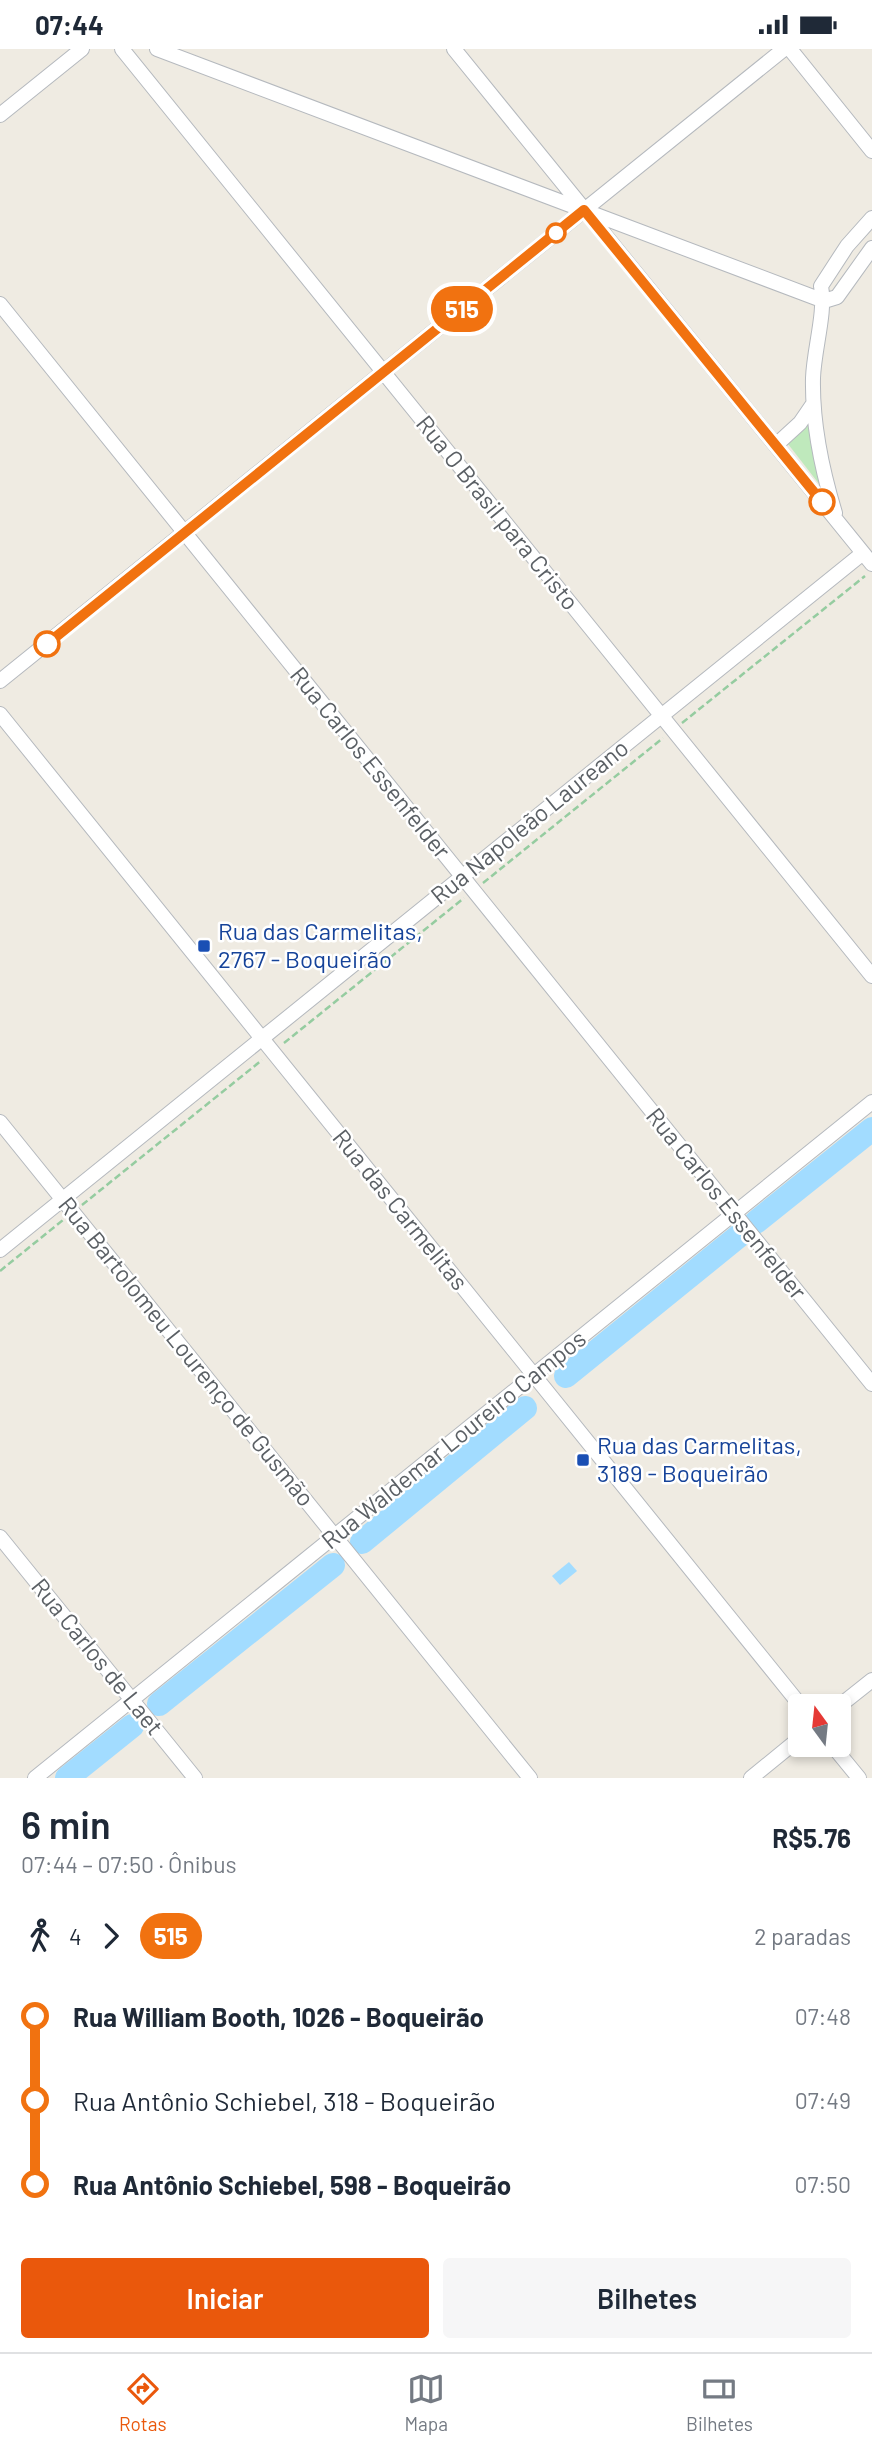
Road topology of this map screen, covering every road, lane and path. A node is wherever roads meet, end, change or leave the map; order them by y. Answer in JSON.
{"nodes":[{"id":1,"x":82,"y":49,"type":"edge"},
{"id":2,"x":122,"y":49,"type":"edge"},
{"id":3,"x":157,"y":49,"type":"edge"},
{"id":4,"x":454,"y":49,"type":"edge"},
{"id":5,"x":784,"y":49,"type":"edge"},
{"id":6,"x":790,"y":49,"type":"edge"},
{"id":7,"x":0,"y":115,"type":"edge"},
{"id":8,"x":872,"y":151,"type":"edge"},
{"id":9,"x":584,"y":210,"type":"junction"},
{"id":10,"x":872,"y":218,"type":"edge"},
{"id":11,"x":847,"y":246,"type":"junction"},
{"id":12,"x":868,"y":253,"type":"edge"},
{"id":13,"x":824,"y":301,"type":"junction"},
{"id":14,"x":0,"y":305,"type":"edge"},
{"id":15,"x":383,"y":372,"type":"junction"},
{"id":16,"x":813,"y":404,"type":"junction"},
{"id":17,"x":776,"y":445,"type":"junction"},
{"id":18,"x":838,"y":521,"type":"junction"},
{"id":19,"x":184,"y":533,"type":"junction"},
{"id":20,"x":869,"y":559,"type":"edge"},
{"id":21,"x":861,"y":580,"type":"dead end"},
{"id":22,"x":0,"y":681,"type":"edge"},
{"id":23,"x":0,"y":714,"type":"edge"},
{"id":24,"x":662,"y":716,"type":"junction"},
{"id":25,"x":682,"y":723,"type":"dead end"},
{"id":26,"x":665,"y":737,"type":"dead end"},
{"id":27,"x":462,"y":877,"type":"junction"},
{"id":28,"x":481,"y":884,"type":"dead end"},
{"id":29,"x":463,"y":899,"type":"dead end"},
{"id":30,"x":872,"y":976,"type":"edge"},
{"id":31,"x":262,"y":1038,"type":"junction"},
{"id":32,"x":285,"y":1042,"type":"dead end"},
{"id":33,"x":259,"y":1063,"type":"dead end"},
{"id":34,"x":872,"y":1102,"type":"edge"},
{"id":35,"x":0,"y":1122,"type":"edge"},
{"id":36,"x":62,"y":1200,"type":"junction"},
{"id":37,"x":85,"y":1203,"type":"dead end"},
{"id":38,"x":734,"y":1214,"type":"junction"},
{"id":39,"x":60,"y":1223,"type":"dead end"},
{"id":40,"x":0,"y":1250,"type":"edge"},
{"id":41,"x":0,"y":1271,"type":"edge"},
{"id":42,"x":534,"y":1375,"type":"junction"},
{"id":43,"x":872,"y":1384,"type":"edge"},
{"id":44,"x":0,"y":1537,"type":"edge"},
{"id":45,"x":334,"y":1537,"type":"junction"},
{"id":46,"x":872,"y":1679,"type":"edge"},
{"id":47,"x":791,"y":1694,"type":"edge"},
{"id":48,"x":851,"y":1696,"type":"edge"},
{"id":49,"x":132,"y":1700,"type":"junction"},
{"id":50,"x":788,"y":1748,"type":"edge"},
{"id":51,"x":842,"y":1757,"type":"edge"},
{"id":52,"x":35,"y":1778,"type":"edge"},
{"id":53,"x":195,"y":1778,"type":"edge"},
{"id":54,"x":530,"y":1778,"type":"edge"},
{"id":55,"x":751,"y":1778,"type":"edge"},
{"id":56,"x":859,"y":1778,"type":"edge"}],
"edges":[{"from":1,"to":7,"type":"street"},
{"from":2,"to":15,"type":"street","name":"Rua O Brasil para Cristo"},
{"from":3,"to":9,"type":"street"},
{"from":4,"to":9,"type":"street"},
{"from":5,"to":9,"type":"street"},
{"from":6,"to":8,"type":"street"},
{"from":9,"to":13,"type":"street"},
{"from":9,"to":15,"type":"street"},
{"from":9,"to":17,"type":"street"},
{"from":10,"to":11,"type":"street"},
{"from":11,"to":12,"type":"street"},
{"from":11,"to":13,"type":"street"},
{"from":12,"to":13,"type":"street"},
{"from":13,"to":16,"type":"street"},
{"from":14,"to":19,"type":"street","name":"Rua Carlos Essenfelder"},
{"from":15,"to":19,"type":"street"},
{"from":15,"to":24,"type":"street","name":"Rua O Brasil para Cristo"},
{"from":16,"to":17,"type":"street"},
{"from":16,"to":18,"type":"street"},
{"from":17,"to":18,"type":"street"},
{"from":18,"to":20,"type":"street"},
{"from":19,"to":22,"type":"street"},
{"from":19,"to":27,"type":"street","name":"Rua Carlos Essenfelder"},
{"from":20,"to":24,"type":"street","name":"Rua Napoleão Laureano"},
{"from":21,"to":25,"type":"path"},
{"from":23,"to":31,"type":"street","name":"Rua das Carmelitas"},
{"from":24,"to":27,"type":"street","name":"Rua Napoleão Laureano"},
{"from":24,"to":30,"type":"street","name":"Rua O Brasil para Cristo"},
{"from":26,"to":28,"type":"path"},
{"from":27,"to":31,"type":"street","name":"Rua Napoleão Laureano"},
{"from":27,"to":38,"type":"street","name":"Rua Carlos Essenfelder"},
{"from":29,"to":32,"type":"path"},
{"from":31,"to":36,"type":"street","name":"Rua Napoleão Laureano"},
{"from":31,"to":42,"type":"street","name":"Rua das Carmelitas"},
{"from":33,"to":37,"type":"path"},
{"from":34,"to":38,"type":"street","name":"Rua Waldemar Loureiro Campos"},
{"from":35,"to":36,"type":"street","name":"Rua Bartolomeu Lourenço de Gusmão"},
{"from":36,"to":40,"type":"street","name":"Rua Napoleão Laureano"},
{"from":36,"to":45,"type":"street","name":"Rua Bartolomeu Lourenço de Gusmão"},
{"from":38,"to":42,"type":"street","name":"Rua Waldemar Loureiro Campos"},
{"from":38,"to":43,"type":"street","name":"Rua Carlos Essenfelder"},
{"from":39,"to":41,"type":"path"},
{"from":42,"to":45,"type":"street","name":"Rua Waldemar Loureiro Campos"},
{"from":42,"to":47,"type":"street","name":"Rua das Carmelitas"},
{"from":44,"to":49,"type":"street","name":"Rua Carlos de Laet"},
{"from":45,"to":49,"type":"street","name":"Rua Waldemar Loureiro Campos"},
{"from":45,"to":54,"type":"street","name":"Rua Bartolomeu Lourenço de Gusmão"},
{"from":46,"to":48,"type":"street"},
{"from":49,"to":52,"type":"street","name":"Rua Waldemar Loureiro Campos"},
{"from":49,"to":53,"type":"street","name":"Rua Carlos de Laet"},
{"from":50,"to":55,"type":"street"},
{"from":51,"to":56,"type":"street"}]}
